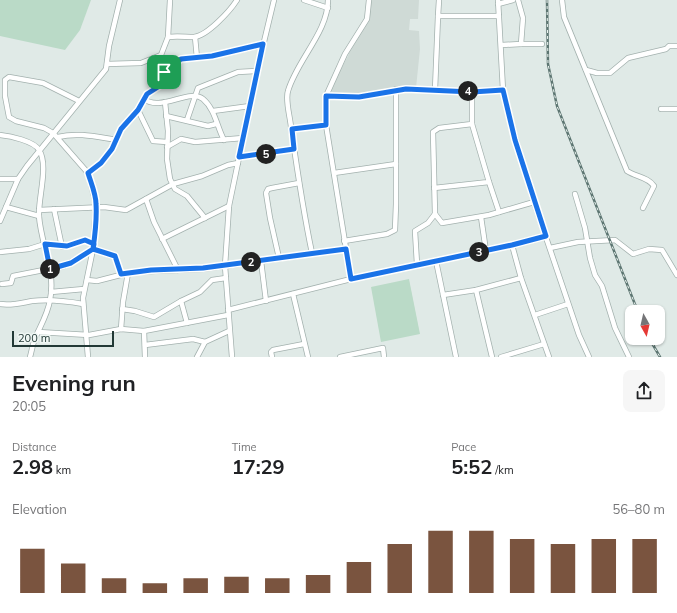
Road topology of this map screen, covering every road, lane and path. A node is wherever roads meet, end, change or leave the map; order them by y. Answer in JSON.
{"nodes":[{"id":1,"x":120,"y":0,"type":"edge"},
{"id":2,"x":170,"y":0,"type":"edge"},
{"id":3,"x":237,"y":0,"type":"edge"},
{"id":4,"x":274,"y":0,"type":"edge"},
{"id":5,"x":304,"y":0,"type":"edge"},
{"id":6,"x":328,"y":0,"type":"edge"},
{"id":7,"x":369,"y":0,"type":"edge"},
{"id":8,"x":439,"y":0,"type":"edge"},
{"id":9,"x":513,"y":0,"type":"edge"},
{"id":10,"x":518,"y":0,"type":"edge"},
{"id":11,"x":562,"y":0,"type":"edge"},
{"id":12,"x":498,"y":2,"type":"edge"},
{"id":13,"x":328,"y":8,"type":"junction"},
{"id":14,"x":438,"y":16,"type":"junction"},
{"id":15,"x":499,"y":16,"type":"junction"},
{"id":16,"x":168,"y":36,"type":"junction"},
{"id":17,"x":195,"y":37,"type":"junction"},
{"id":18,"x":263,"y":44,"type":"junction"},
{"id":19,"x":521,"y":44,"type":"junction"},
{"id":20,"x":542,"y":44,"type":"dead end"},
{"id":21,"x":502,"y":45,"type":"junction"},
{"id":22,"x":677,"y":46,"type":"edge"},
{"id":23,"x":161,"y":55,"type":"junction"},
{"id":24,"x":197,"y":58,"type":"junction"},
{"id":25,"x":107,"y":64,"type":"junction"},
{"id":26,"x":586,"y":70,"type":"junction"},
{"id":27,"x":257,"y":71,"type":"junction"},
{"id":28,"x":164,"y":72,"type":"junction"},
{"id":29,"x":396,"y":89,"type":"junction"},
{"id":30,"x":435,"y":90,"type":"junction"},
{"id":31,"x":503,"y":90,"type":"junction"},
{"id":32,"x":472,"y":92,"type":"junction"},
{"id":33,"x":194,"y":96,"type":"junction"},
{"id":34,"x":326,"y":96,"type":"junction"},
{"id":35,"x":144,"y":99,"type":"junction"},
{"id":36,"x":78,"y":101,"type":"junction"},
{"id":37,"x":165,"y":102,"type":"junction"},
{"id":38,"x":250,"y":106,"type":"junction"},
{"id":39,"x":661,"y":109,"type":"dead end"},
{"id":40,"x":677,"y":109,"type":"edge"},
{"id":41,"x":138,"y":110,"type":"junction"},
{"id":42,"x":213,"y":111,"type":"junction"},
{"id":43,"x":166,"y":116,"type":"junction"},
{"id":44,"x":187,"y":120,"type":"junction"},
{"id":45,"x":216,"y":124,"type":"junction"},
{"id":46,"x":472,"y":124,"type":"junction"},
{"id":47,"x":326,"y":125,"type":"junction"},
{"id":48,"x":292,"y":129,"type":"junction"},
{"id":49,"x":53,"y":133,"type":"junction"},
{"id":50,"x":0,"y":135,"type":"edge"},
{"id":51,"x":58,"y":137,"type":"junction"},
{"id":52,"x":243,"y":138,"type":"junction"},
{"id":53,"x":117,"y":140,"type":"junction"},
{"id":54,"x":224,"y":140,"type":"junction"},
{"id":55,"x":167,"y":144,"type":"junction"},
{"id":56,"x":294,"y":149,"type":"junction"},
{"id":57,"x":39,"y":150,"type":"junction"},
{"id":58,"x":239,"y":157,"type":"junction"},
{"id":59,"x":238,"y":163,"type":"junction"},
{"id":60,"x":396,"y":164,"type":"junction"},
{"id":61,"x":88,"y":173,"type":"junction"},
{"id":62,"x":334,"y":173,"type":"junction"},
{"id":63,"x":0,"y":179,"type":"edge"},
{"id":64,"x":18,"y":179,"type":"junction"},
{"id":65,"x":490,"y":182,"type":"junction"},
{"id":66,"x":299,"y":183,"type":"junction"},
{"id":67,"x":173,"y":184,"type":"junction"},
{"id":68,"x":434,"y":188,"type":"junction"},
{"id":69,"x":575,"y":194,"type":"dead end"},
{"id":70,"x":146,"y":199,"type":"junction"},
{"id":71,"x":534,"y":202,"type":"junction"},
{"id":72,"x":6,"y":206,"type":"junction"},
{"id":73,"x":229,"y":206,"type":"junction"},
{"id":74,"x":96,"y":207,"type":"junction"},
{"id":75,"x":643,"y":208,"type":"dead end"},
{"id":76,"x":54,"y":209,"type":"junction"},
{"id":77,"x":39,"y":210,"type":"junction"},
{"id":78,"x":499,"y":212,"type":"junction"},
{"id":79,"x":435,"y":214,"type":"junction"},
{"id":80,"x":39,"y":216,"type":"junction"},
{"id":81,"x":481,"y":217,"type":"junction"},
{"id":82,"x":205,"y":218,"type":"junction"},
{"id":83,"x":0,"y":221,"type":"edge"},
{"id":84,"x":546,"y":236,"type":"junction"},
{"id":85,"x":162,"y":239,"type":"junction"},
{"id":86,"x":344,"y":241,"type":"junction"},
{"id":87,"x":587,"y":241,"type":"junction"},
{"id":88,"x":45,"y":244,"type":"junction"},
{"id":89,"x":512,"y":245,"type":"junction"},
{"id":90,"x":93,"y":246,"type":"junction"},
{"id":91,"x":62,"y":247,"type":"junction"},
{"id":92,"x":550,"y":248,"type":"junction"},
{"id":93,"x":346,"y":249,"type":"junction"},
{"id":94,"x":486,"y":251,"type":"junction"},
{"id":95,"x":0,"y":252,"type":"edge"},
{"id":96,"x":312,"y":253,"type":"junction"},
{"id":97,"x":279,"y":258,"type":"junction"},
{"id":98,"x":261,"y":261,"type":"junction"},
{"id":99,"x":436,"y":261,"type":"junction"},
{"id":100,"x":417,"y":264,"type":"junction"},
{"id":101,"x":225,"y":266,"type":"junction"},
{"id":102,"x":50,"y":269,"type":"junction"},
{"id":103,"x":178,"y":270,"type":"junction"},
{"id":104,"x":128,"y":273,"type":"junction"},
{"id":105,"x":121,"y":274,"type":"junction"},
{"id":106,"x":677,"y":275,"type":"edge"},
{"id":107,"x":226,"y":278,"type":"junction"},
{"id":108,"x":521,"y":278,"type":"junction"},
{"id":109,"x":351,"y":279,"type":"junction"},
{"id":110,"x":87,"y":280,"type":"junction"},
{"id":111,"x":2,"y":284,"type":"dead end"},
{"id":112,"x":84,"y":289,"type":"junction"},
{"id":113,"x":476,"y":290,"type":"junction"},
{"id":114,"x":51,"y":292,"type":"junction"},
{"id":115,"x":292,"y":294,"type":"junction"},
{"id":116,"x":443,"y":295,"type":"junction"},
{"id":117,"x":50,"y":301,"type":"junction"},
{"id":118,"x":181,"y":301,"type":"junction"},
{"id":119,"x":266,"y":301,"type":"junction"},
{"id":120,"x":0,"y":304,"type":"edge"},
{"id":121,"x":83,"y":304,"type":"junction"},
{"id":122,"x":568,"y":304,"type":"junction"},
{"id":123,"x":122,"y":309,"type":"junction"},
{"id":124,"x":228,"y":312,"type":"junction"},
{"id":125,"x":535,"y":315,"type":"junction"},
{"id":126,"x":186,"y":323,"type":"junction"},
{"id":127,"x":121,"y":329,"type":"junction"},
{"id":128,"x":144,"y":331,"type":"junction"},
{"id":129,"x":38,"y":332,"type":"junction"},
{"id":130,"x":229,"y":332,"type":"junction"},
{"id":131,"x":86,"y":335,"type":"junction"},
{"id":132,"x":205,"y":342,"type":"junction"},
{"id":133,"x":304,"y":344,"type":"junction"},
{"id":134,"x":544,"y":344,"type":"junction"},
{"id":135,"x":145,"y":345,"type":"junction"},
{"id":136,"x":30,"y":357,"type":"edge"},
{"id":137,"x":88,"y":357,"type":"edge"},
{"id":138,"x":144,"y":357,"type":"edge"},
{"id":139,"x":197,"y":357,"type":"edge"},
{"id":140,"x":232,"y":357,"type":"edge"},
{"id":141,"x":272,"y":357,"type":"edge"},
{"id":142,"x":308,"y":357,"type":"edge"},
{"id":143,"x":340,"y":357,"type":"edge"},
{"id":144,"x":384,"y":357,"type":"edge"},
{"id":145,"x":456,"y":357,"type":"edge"},
{"id":146,"x":492,"y":357,"type":"edge"},
{"id":147,"x":501,"y":357,"type":"edge"},
{"id":148,"x":549,"y":357,"type":"edge"},
{"id":149,"x":589,"y":357,"type":"edge"},
{"id":150,"x":630,"y":357,"type":"edge"}],
"edges":[{"from":1,"to":25,"type":"street"},
{"from":2,"to":16,"type":"street"},
{"from":3,"to":17,"type":"street"},
{"from":4,"to":18,"type":"street"},
{"from":5,"to":13,"type":"street"},
{"from":6,"to":13,"type":"street"},
{"from":7,"to":34,"type":"street"},
{"from":8,"to":14,"type":"street"},
{"from":9,"to":12,"type":"street"},
{"from":10,"to":19,"type":"street"},
{"from":11,"to":26,"type":"street"},
{"from":12,"to":15,"type":"street"},
{"from":13,"to":48,"type":"street"},
{"from":14,"to":15,"type":"street"},
{"from":14,"to":30,"type":"street"},
{"from":15,"to":21,"type":"street"},
{"from":16,"to":17,"type":"street"},
{"from":16,"to":23,"type":"street"},
{"from":17,"to":24,"type":"street"},
{"from":18,"to":24,"type":"street"},
{"from":18,"to":27,"type":"street"},
{"from":19,"to":20,"type":"street"},
{"from":19,"to":21,"type":"street"},
{"from":21,"to":31,"type":"street"},
{"from":22,"to":26,"type":"street"},
{"from":23,"to":25,"type":"street"},
{"from":23,"to":28,"type":"street"},
{"from":24,"to":28,"type":"street"},
{"from":25,"to":36,"type":"street"},
{"from":26,"to":75,"type":"street"},
{"from":27,"to":33,"type":"street"},
{"from":27,"to":38,"type":"street"},
{"from":28,"to":35,"type":"street"},
{"from":29,"to":30,"type":"street"},
{"from":29,"to":34,"type":"street"},
{"from":29,"to":60,"type":"street"},
{"from":30,"to":32,"type":"street"},
{"from":31,"to":32,"type":"street"},
{"from":31,"to":71,"type":"street"},
{"from":32,"to":46,"type":"street"},
{"from":33,"to":37,"type":"street"},
{"from":33,"to":42,"type":"street"},
{"from":33,"to":44,"type":"street"},
{"from":34,"to":47,"type":"street"},
{"from":35,"to":37,"type":"street"},
{"from":35,"to":41,"type":"street"},
{"from":36,"to":49,"type":"street"},
{"from":36,"to":49,"type":"street"},
{"from":37,"to":43,"type":"street"},
{"from":38,"to":42,"type":"street"},
{"from":38,"to":52,"type":"street"},
{"from":39,"to":40,"type":"street"},
{"from":41,"to":53,"type":"street"},
{"from":41,"to":55,"type":"street"},
{"from":42,"to":45,"type":"street"},
{"from":43,"to":44,"type":"street"},
{"from":43,"to":55,"type":"street"},
{"from":44,"to":45,"type":"street"},
{"from":45,"to":54,"type":"street"},
{"from":46,"to":65,"type":"street"},
{"from":46,"to":68,"type":"street"},
{"from":47,"to":48,"type":"street"},
{"from":47,"to":62,"type":"street"},
{"from":48,"to":56,"type":"street"},
{"from":49,"to":51,"type":"street"},
{"from":49,"to":57,"type":"street"},
{"from":50,"to":57,"type":"street"},
{"from":51,"to":53,"type":"street"},
{"from":51,"to":61,"type":"street"},
{"from":52,"to":54,"type":"street"},
{"from":52,"to":58,"type":"street"},
{"from":53,"to":61,"type":"street"},
{"from":54,"to":55,"type":"street"},
{"from":55,"to":67,"type":"street"},
{"from":56,"to":58,"type":"street"},
{"from":56,"to":66,"type":"street"},
{"from":57,"to":64,"type":"street"},
{"from":57,"to":77,"type":"street"},
{"from":58,"to":59,"type":"street"},
{"from":59,"to":67,"type":"street"},
{"from":59,"to":73,"type":"street"},
{"from":60,"to":62,"type":"street"},
{"from":60,"to":86,"type":"street"},
{"from":61,"to":74,"type":"street"},
{"from":62,"to":86,"type":"street"},
{"from":63,"to":64,"type":"street"},
{"from":64,"to":72,"type":"street"},
{"from":65,"to":68,"type":"street"},
{"from":65,"to":78,"type":"street"},
{"from":66,"to":96,"type":"street"},
{"from":66,"to":97,"type":"street"},
{"from":67,"to":70,"type":"street"},
{"from":67,"to":82,"type":"street"},
{"from":68,"to":79,"type":"street"},
{"from":69,"to":87,"type":"street"},
{"from":70,"to":74,"type":"street"},
{"from":70,"to":85,"type":"street"},
{"from":71,"to":78,"type":"street"},
{"from":71,"to":84,"type":"street"},
{"from":72,"to":80,"type":"street"},
{"from":72,"to":83,"type":"street"},
{"from":73,"to":82,"type":"street"},
{"from":73,"to":101,"type":"street"},
{"from":74,"to":76,"type":"street"},
{"from":74,"to":90,"type":"street"},
{"from":76,"to":77,"type":"street"},
{"from":76,"to":91,"type":"street"},
{"from":77,"to":80,"type":"street"},
{"from":78,"to":81,"type":"street"},
{"from":79,"to":81,"type":"street"},
{"from":79,"to":100,"type":"street"},
{"from":80,"to":88,"type":"street"},
{"from":81,"to":94,"type":"street"},
{"from":82,"to":85,"type":"street"},
{"from":84,"to":89,"type":"street"},
{"from":84,"to":92,"type":"street"},
{"from":85,"to":103,"type":"street"},
{"from":86,"to":93,"type":"street"},
{"from":87,"to":92,"type":"street"},
{"from":87,"to":106,"type":"street"},
{"from":87,"to":150,"type":"street"},
{"from":88,"to":91,"type":"street"},
{"from":88,"to":95,"type":"street"},
{"from":88,"to":102,"type":"street"},
{"from":89,"to":94,"type":"street"},
{"from":89,"to":108,"type":"street"},
{"from":90,"to":91,"type":"street"},
{"from":90,"to":102,"type":"street"},
{"from":90,"to":105,"type":"street"},
{"from":90,"to":110,"type":"street"},
{"from":92,"to":122,"type":"street"},
{"from":93,"to":96,"type":"street"},
{"from":93,"to":109,"type":"street"},
{"from":94,"to":99,"type":"street"},
{"from":96,"to":97,"type":"street"},
{"from":97,"to":98,"type":"street"},
{"from":98,"to":101,"type":"street"},
{"from":98,"to":119,"type":"street"},
{"from":99,"to":100,"type":"street"},
{"from":99,"to":116,"type":"street"},
{"from":100,"to":109,"type":"street"},
{"from":101,"to":103,"type":"street"},
{"from":101,"to":107,"type":"street"},
{"from":102,"to":111,"type":"street"},
{"from":102,"to":114,"type":"street"},
{"from":103,"to":104,"type":"street"},
{"from":104,"to":105,"type":"street"},
{"from":104,"to":123,"type":"street"},
{"from":105,"to":110,"type":"street"},
{"from":107,"to":118,"type":"street"},
{"from":107,"to":124,"type":"street"},
{"from":108,"to":113,"type":"street"},
{"from":108,"to":125,"type":"street"},
{"from":109,"to":115,"type":"street"},
{"from":110,"to":112,"type":"street"},
{"from":112,"to":114,"type":"street"},
{"from":112,"to":121,"type":"street"},
{"from":113,"to":116,"type":"street"},
{"from":113,"to":146,"type":"street"},
{"from":114,"to":117,"type":"street"},
{"from":115,"to":119,"type":"street"},
{"from":115,"to":133,"type":"street"},
{"from":116,"to":145,"type":"street"},
{"from":117,"to":120,"type":"street"},
{"from":117,"to":121,"type":"street"},
{"from":117,"to":129,"type":"street"},
{"from":118,"to":123,"type":"street"},
{"from":118,"to":126,"type":"street"},
{"from":119,"to":124,"type":"street"},
{"from":121,"to":131,"type":"street"},
{"from":122,"to":125,"type":"street"},
{"from":122,"to":149,"type":"street"},
{"from":123,"to":127,"type":"street"},
{"from":124,"to":126,"type":"street"},
{"from":124,"to":130,"type":"street"},
{"from":125,"to":134,"type":"street"},
{"from":126,"to":128,"type":"street"},
{"from":127,"to":128,"type":"street"},
{"from":127,"to":131,"type":"street"},
{"from":128,"to":135,"type":"street"},
{"from":129,"to":131,"type":"street"},
{"from":129,"to":136,"type":"street"},
{"from":130,"to":132,"type":"street"},
{"from":130,"to":140,"type":"street"},
{"from":131,"to":137,"type":"street"},
{"from":132,"to":135,"type":"street"},
{"from":132,"to":139,"type":"street"},
{"from":133,"to":141,"type":"street"},
{"from":133,"to":142,"type":"street"},
{"from":134,"to":147,"type":"street"},
{"from":134,"to":148,"type":"street"},
{"from":135,"to":138,"type":"street"},
{"from":143,"to":144,"type":"street"}]}
